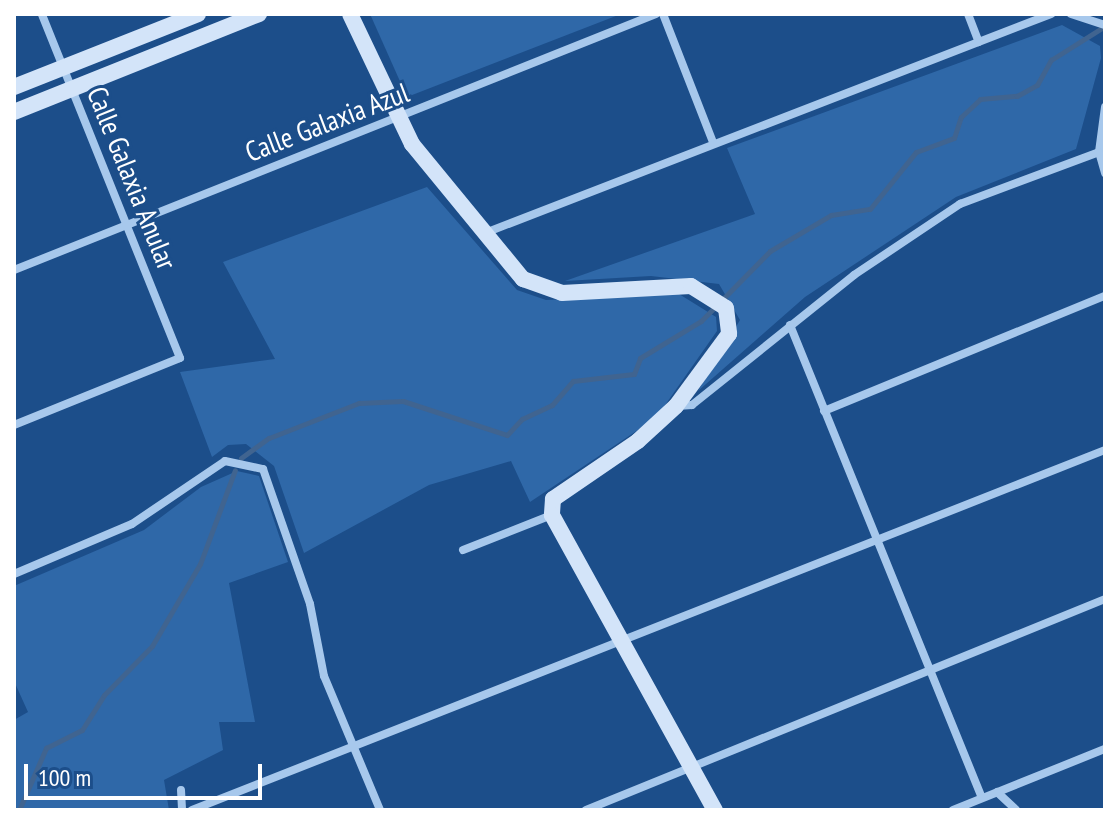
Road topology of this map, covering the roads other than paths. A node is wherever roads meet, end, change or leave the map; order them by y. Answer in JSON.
{"nodes":[{"id":1,"x":42,"y":14,"type":"edge"},
{"id":2,"x":198,"y":14,"type":"edge"},
{"id":3,"x":259,"y":14,"type":"edge"},
{"id":4,"x":350,"y":14,"type":"edge"},
{"id":5,"x":656,"y":14,"type":"edge"},
{"id":6,"x":663,"y":14,"type":"edge"},
{"id":7,"x":968,"y":14,"type":"edge"},
{"id":8,"x":1051,"y":14,"type":"edge"},
{"id":9,"x":1071,"y":14,"type":"edge"},
{"id":10,"x":1105,"y":25,"type":"edge"},
{"id":11,"x":979,"y":42,"type":"junction"},
{"id":12,"x":63,"y":68,"type":"junction"},
{"id":13,"x":14,"y":87,"type":"edge"},
{"id":14,"x":72,"y":89,"type":"junction"},
{"id":15,"x":1105,"y":107,"type":"edge"},
{"id":16,"x":14,"y":112,"type":"edge"},
{"id":17,"x":397,"y":118,"type":"junction"},
{"id":18,"x":713,"y":142,"type":"junction"},
{"id":19,"x":1099,"y":152,"type":"junction"},
{"id":20,"x":1105,"y":173,"type":"edge"},
{"id":21,"x":128,"y":223,"type":"junction"},
{"id":22,"x":483,"y":234,"type":"junction"},
{"id":23,"x":14,"y":270,"type":"edge"},
{"id":24,"x":1105,"y":296,"type":"edge"},
{"id":25,"x":790,"y":325,"type":"junction"},
{"id":26,"x":676,"y":406,"type":"junction"},
{"id":27,"x":824,"y":411,"type":"junction"},
{"id":28,"x":14,"y":425,"type":"edge"},
{"id":29,"x":1105,"y":450,"type":"edge"},
{"id":30,"x":552,"y":515,"type":"junction"},
{"id":31,"x":876,"y":541,"type":"junction"},
{"id":32,"x":463,"y":550,"type":"dead end"},
{"id":33,"x":14,"y":574,"type":"edge"},
{"id":34,"x":1105,"y":599,"type":"edge"},
{"id":35,"x":620,"y":643,"type":"junction"},
{"id":36,"x":926,"y":667,"type":"junction"},
{"id":37,"x":1105,"y":749,"type":"edge"},
{"id":38,"x":355,"y":750,"type":"junction"},
{"id":39,"x":691,"y":768,"type":"junction"},
{"id":40,"x":181,"y":790,"type":"dead end"},
{"id":41,"x":997,"y":792,"type":"junction"},
{"id":42,"x":982,"y":798,"type":"junction"},
{"id":43,"x":182,"y":810,"type":"edge"},
{"id":44,"x":192,"y":810,"type":"edge"},
{"id":45,"x":380,"y":810,"type":"edge"},
{"id":46,"x":586,"y":810,"type":"edge"},
{"id":47,"x":715,"y":810,"type":"edge"},
{"id":48,"x":953,"y":810,"type":"edge"},
{"id":49,"x":1016,"y":810,"type":"edge"}],
"edges":[{"from":1,"to":12,"type":"street","name":"Calle Galaxia Anular"},
{"from":2,"to":12,"type":"street"},
{"from":3,"to":14,"type":"street"},
{"from":4,"to":17,"type":"street"},
{"from":5,"to":17,"type":"street","name":"Calle Galaxia Azul"},
{"from":6,"to":18,"type":"street"},
{"from":7,"to":11,"type":"street"},
{"from":8,"to":11,"type":"street"},
{"from":9,"to":10,"type":"street"},
{"from":11,"to":18,"type":"street"},
{"from":12,"to":13,"type":"street"},
{"from":12,"to":14,"type":"street","name":"Calle Galaxia Anular"},
{"from":14,"to":16,"type":"street"},
{"from":14,"to":21,"type":"street","name":"Calle Galaxia Anular"},
{"from":15,"to":19,"type":"street"},
{"from":17,"to":21,"type":"street","name":"Calle Galaxia Azul"},
{"from":17,"to":22,"type":"street"},
{"from":18,"to":22,"type":"street"},
{"from":19,"to":20,"type":"street"},
{"from":19,"to":25,"type":"street"},
{"from":21,"to":23,"type":"street","name":"Calle Galaxia Azul"},
{"from":21,"to":28,"type":"street","name":"Calle Galaxia Anular"},
{"from":22,"to":26,"type":"street"},
{"from":24,"to":27,"type":"street"},
{"from":25,"to":26,"type":"street"},
{"from":25,"to":27,"type":"street"},
{"from":26,"to":30,"type":"street"},
{"from":27,"to":31,"type":"street"},
{"from":29,"to":31,"type":"street"},
{"from":30,"to":32,"type":"street"},
{"from":30,"to":35,"type":"street"},
{"from":31,"to":35,"type":"street"},
{"from":31,"to":36,"type":"street"},
{"from":33,"to":38,"type":"street"},
{"from":34,"to":36,"type":"street"},
{"from":35,"to":38,"type":"street"},
{"from":35,"to":39,"type":"street"},
{"from":36,"to":39,"type":"street"},
{"from":36,"to":42,"type":"street"},
{"from":37,"to":41,"type":"street"},
{"from":38,"to":44,"type":"street"},
{"from":38,"to":45,"type":"street"},
{"from":39,"to":46,"type":"street"},
{"from":39,"to":47,"type":"street"},
{"from":40,"to":43,"type":"street"},
{"from":41,"to":42,"type":"street"},
{"from":41,"to":49,"type":"street"},
{"from":42,"to":48,"type":"street"}]}
